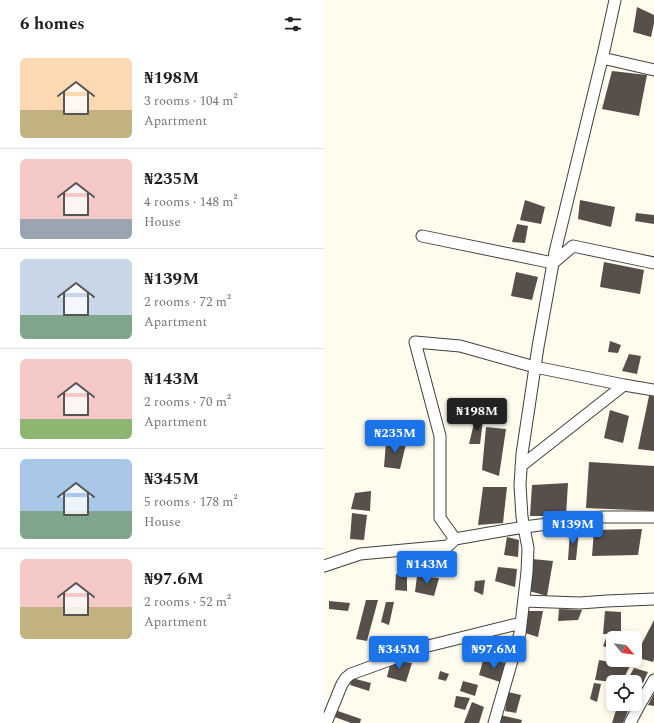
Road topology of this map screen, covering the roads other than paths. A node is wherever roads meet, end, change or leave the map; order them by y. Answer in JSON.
{"nodes":[{"id":1,"x":615,"y":0,"type":"edge"},
{"id":2,"x":602,"y":58,"type":"junction"},
{"id":3,"x":654,"y":70,"type":"edge"},
{"id":4,"x":422,"y":236,"type":"dead end"},
{"id":5,"x":553,"y":263,"type":"junction"},
{"id":6,"x":654,"y":264,"type":"edge"},
{"id":7,"x":535,"y":367,"type":"junction"},
{"id":8,"x":624,"y":385,"type":"junction"},
{"id":9,"x":654,"y":390,"type":"edge"},
{"id":10,"x":521,"y":466,"type":"junction"},
{"id":11,"x":654,"y":516,"type":"edge"},
{"id":12,"x":524,"y":527,"type":"junction"},
{"id":13,"x":455,"y":539,"type":"junction"},
{"id":14,"x":324,"y":566,"type":"edge"},
{"id":15,"x":654,"y":599,"type":"edge"},
{"id":16,"x":524,"y":601,"type":"junction"},
{"id":17,"x":521,"y":623,"type":"junction"},
{"id":18,"x":654,"y":680,"type":"edge"},
{"id":19,"x":326,"y":723,"type":"edge"},
{"id":20,"x":494,"y":723,"type":"edge"},
{"id":21,"x":630,"y":723,"type":"edge"}],
"edges":[{"from":1,"to":2,"type":"street"},
{"from":2,"to":3,"type":"street"},
{"from":2,"to":5,"type":"street"},
{"from":4,"to":5,"type":"street"},
{"from":5,"to":6,"type":"street"},
{"from":5,"to":7,"type":"street"},
{"from":7,"to":8,"type":"street"},
{"from":7,"to":10,"type":"street"},
{"from":7,"to":13,"type":"street"},
{"from":8,"to":9,"type":"street"},
{"from":8,"to":10,"type":"street"},
{"from":10,"to":12,"type":"street"},
{"from":11,"to":12,"type":"street"},
{"from":12,"to":13,"type":"street"},
{"from":12,"to":16,"type":"street"},
{"from":13,"to":14,"type":"street"},
{"from":15,"to":16,"type":"street"},
{"from":16,"to":17,"type":"street"},
{"from":17,"to":19,"type":"street"},
{"from":17,"to":20,"type":"street"},
{"from":18,"to":21,"type":"street"}]}
